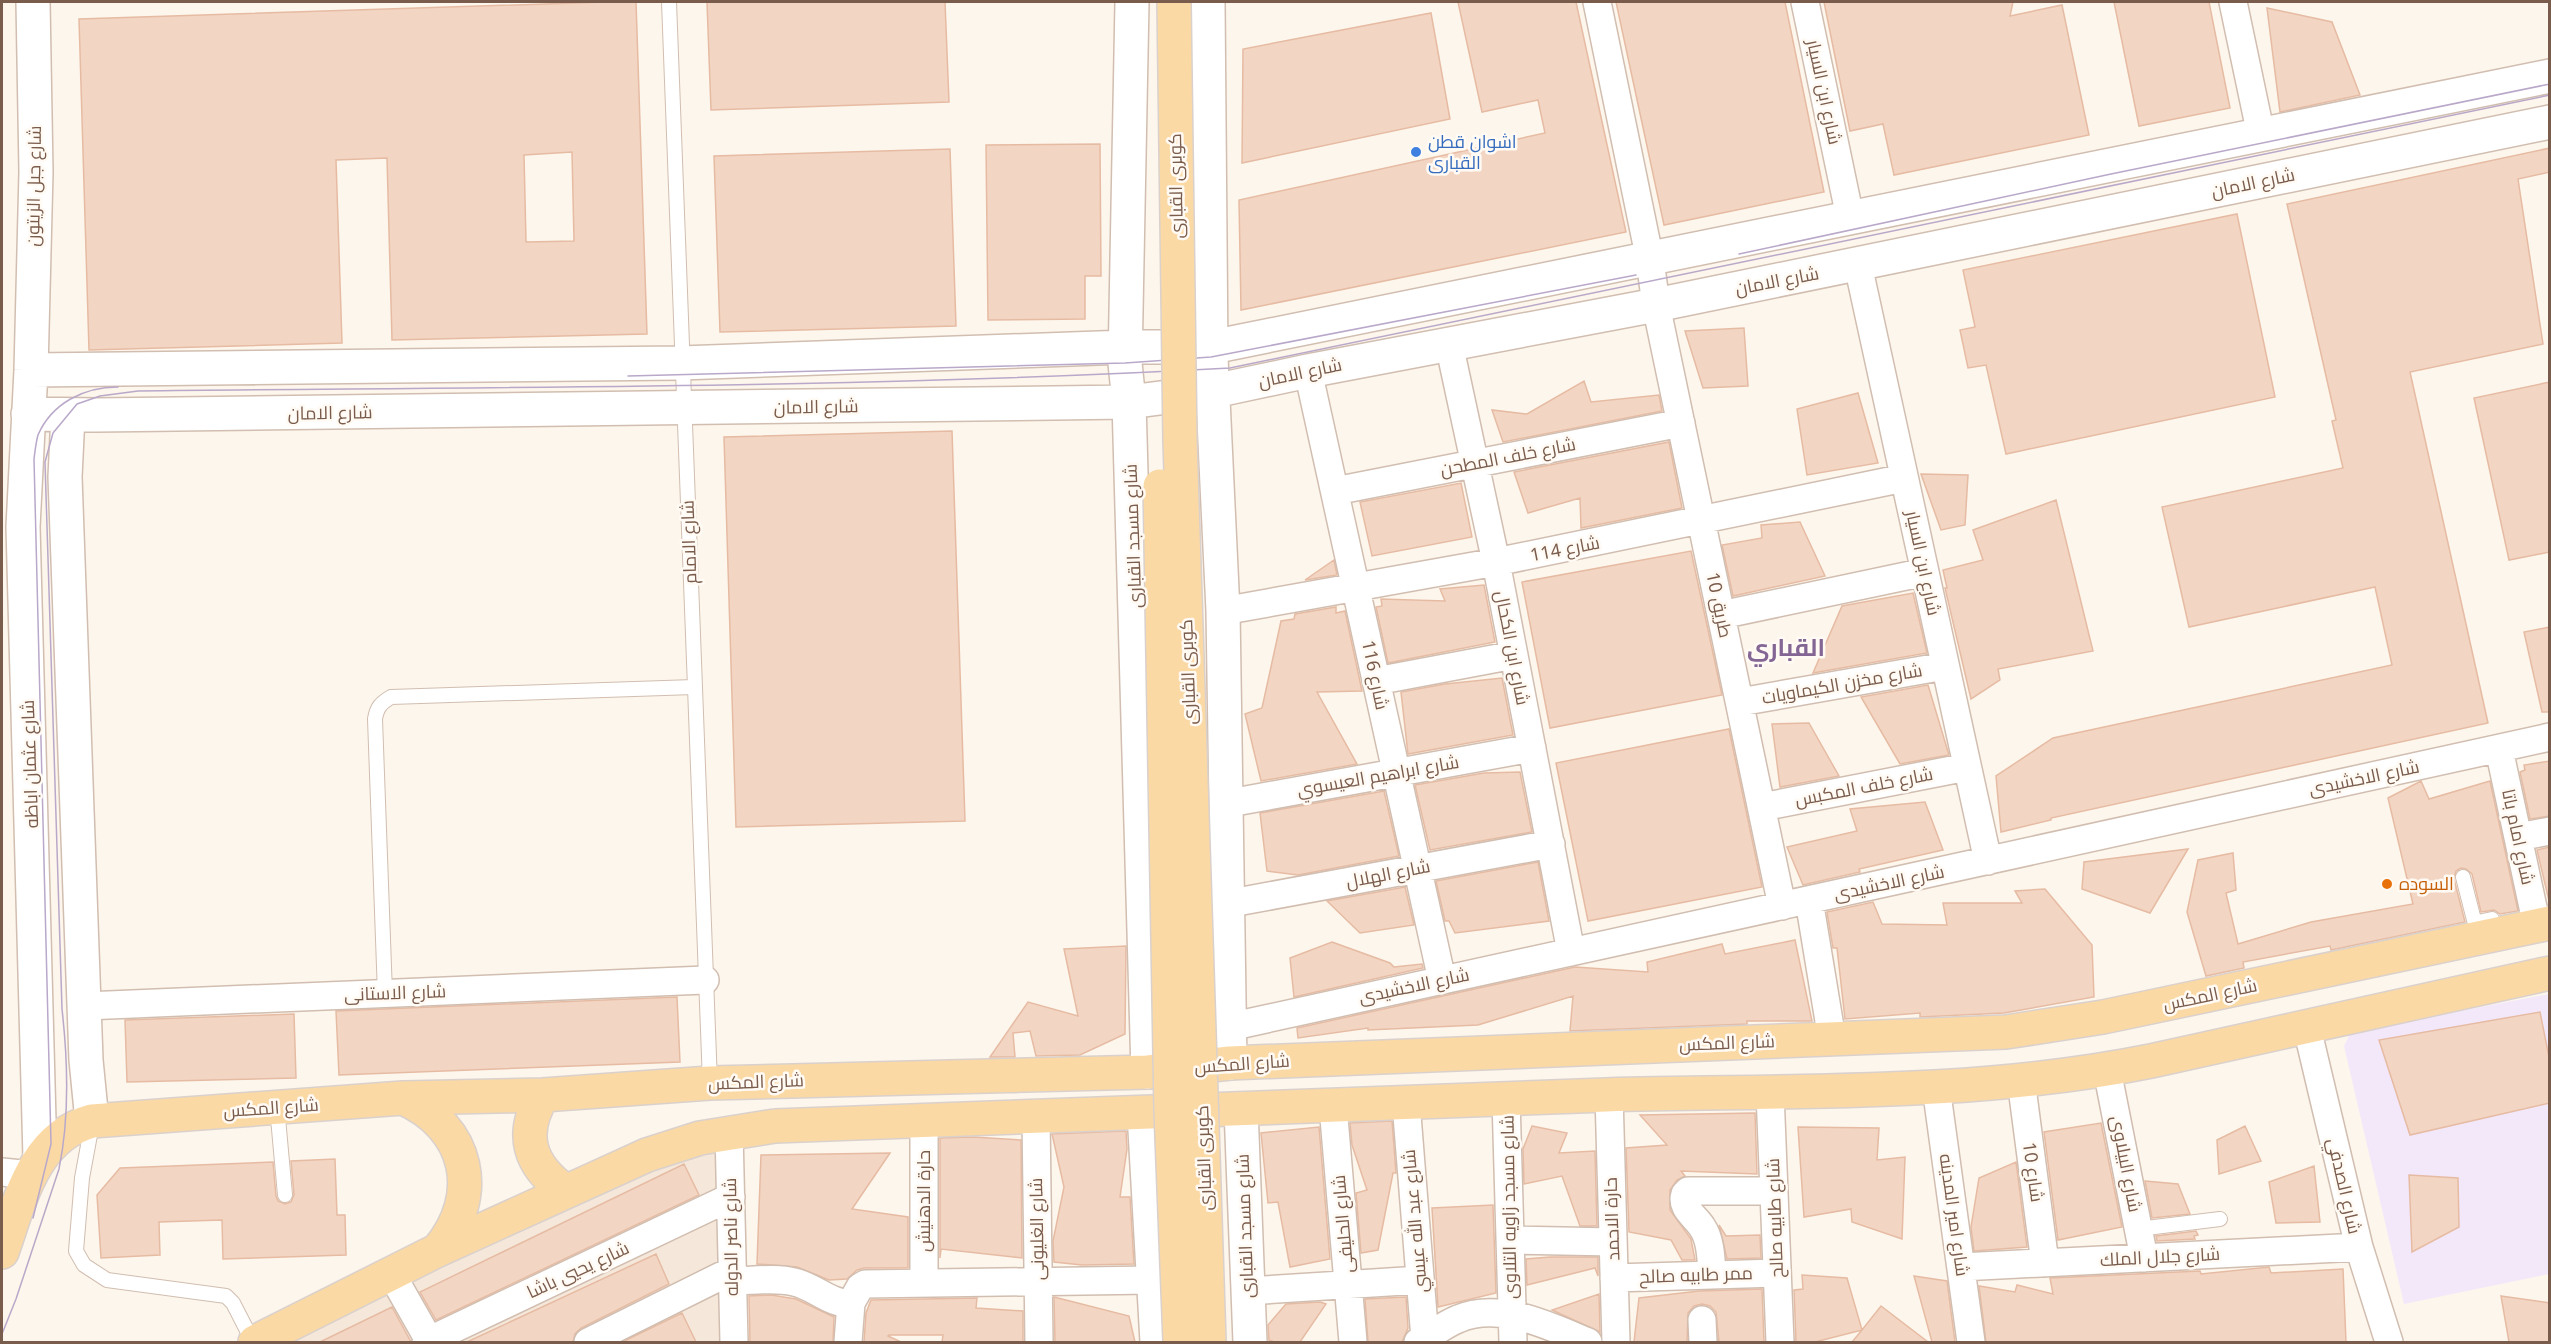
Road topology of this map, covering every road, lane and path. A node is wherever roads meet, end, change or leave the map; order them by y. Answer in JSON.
{"nodes":[{"id":1,"x":33,"y":2,"type":"edge"},
{"id":2,"x":669,"y":2,"type":"edge"},
{"id":3,"x":1132,"y":2,"type":"edge"},
{"id":4,"x":1151,"y":2,"type":"edge"},
{"id":5,"x":1174,"y":2,"type":"edge"},
{"id":6,"x":1208,"y":2,"type":"edge"},
{"id":7,"x":1597,"y":2,"type":"edge"},
{"id":8,"x":1805,"y":2,"type":"edge"},
{"id":9,"x":2234,"y":2,"type":"edge"},
{"id":10,"x":2550,"y":76,"type":"edge"},
{"id":11,"x":2550,"y":122,"type":"edge"},
{"id":12,"x":2261,"y":135,"type":"junction"},
{"id":13,"x":1850,"y":217,"type":"junction"},
{"id":14,"x":1650,"y":260,"type":"junction"},
{"id":15,"x":1858,"y":265,"type":"junction"},
{"id":16,"x":1656,"y":305,"type":"junction"},
{"id":17,"x":1449,"y":344,"type":"junction"},
{"id":18,"x":1126,"y":347,"type":"junction"},
{"id":19,"x":1212,"y":348,"type":"junction"},
{"id":20,"x":681,"y":363,"type":"junction"},
{"id":21,"x":31,"y":370,"type":"junction"},
{"id":22,"x":1308,"y":371,"type":"junction"},
{"id":23,"x":1214,"y":391,"type":"junction"},
{"id":24,"x":1129,"y":402,"type":"junction"},
{"id":25,"x":684,"y":409,"type":"junction"},
{"id":26,"x":28,"y":414,"type":"junction"},
{"id":27,"x":68,"y":415,"type":"junction"},
{"id":28,"x":1681,"y":423,"type":"junction"},
{"id":29,"x":1475,"y":464,"type":"junction"},
{"id":30,"x":1904,"y":478,"type":"junction"},
{"id":31,"x":1335,"y":492,"type":"junction"},
{"id":32,"x":1702,"y":521,"type":"junction"},
{"id":33,"x":1496,"y":562,"type":"junction"},
{"id":34,"x":1925,"y":572,"type":"junction"},
{"id":35,"x":1357,"y":587,"type":"junction"},
{"id":36,"x":1223,"y":611,"type":"junction"},
{"id":37,"x":1721,"y":615,"type":"junction"},
{"id":38,"x":1514,"y":656,"type":"junction"},
{"id":39,"x":1945,"y":666,"type":"junction"},
{"id":40,"x":1376,"y":681,"type":"junction"},
{"id":41,"x":694,"y":687,"type":"junction"},
{"id":42,"x":1740,"y":702,"type":"junction"},
{"id":43,"x":2550,"y":737,"type":"edge"},
{"id":44,"x":1532,"y":748,"type":"junction"},
{"id":45,"x":2499,"y":748,"type":"junction"},
{"id":46,"x":1967,"y":767,"type":"junction"},
{"id":47,"x":1396,"y":773,"type":"junction"},
{"id":48,"x":1224,"y":804,"type":"junction"},
{"id":49,"x":1762,"y":807,"type":"junction"},
{"id":50,"x":2550,"y":831,"type":"edge"},
{"id":51,"x":2518,"y":837,"type":"junction"},
{"id":52,"x":1551,"y":844,"type":"junction"},
{"id":53,"x":1988,"y":861,"type":"junction"},
{"id":54,"x":1417,"y":868,"type":"junction"},
{"id":55,"x":2463,"y":878,"type":"dead end"},
{"id":56,"x":1809,"y":900,"type":"junction"},
{"id":57,"x":1226,"y":904,"type":"junction"},
{"id":58,"x":1782,"y":906,"type":"junction"},
{"id":59,"x":2500,"y":917,"type":"dead end"},
{"id":60,"x":2535,"y":918,"type":"edge"},
{"id":61,"x":1571,"y":952,"type":"junction"},
{"id":62,"x":2550,"y":973,"type":"edge"},
{"id":63,"x":705,"y":980,"type":"junction"},
{"id":64,"x":1442,"y":980,"type":"junction"},
{"id":65,"x":385,"y":994,"type":"junction"},
{"id":66,"x":85,"y":1006,"type":"junction"},
{"id":67,"x":1229,"y":1027,"type":"junction"},
{"id":68,"x":2307,"y":1028,"type":"junction"},
{"id":69,"x":1832,"y":1039,"type":"junction"},
{"id":70,"x":1230,"y":1063,"type":"junction"},
{"id":71,"x":2107,"y":1070,"type":"junction"},
{"id":72,"x":1148,"y":1072,"type":"junction"},
{"id":73,"x":2021,"y":1080,"type":"junction"},
{"id":74,"x":710,"y":1083,"type":"junction"},
{"id":75,"x":1936,"y":1087,"type":"junction"},
{"id":76,"x":1770,"y":1094,"type":"junction"},
{"id":77,"x":543,"y":1095,"type":"junction"},
{"id":78,"x":1609,"y":1095,"type":"junction"},
{"id":79,"x":403,"y":1098,"type":"junction"},
{"id":80,"x":1506,"y":1099,"type":"junction"},
{"id":81,"x":1406,"y":1103,"type":"junction"},
{"id":82,"x":1333,"y":1106,"type":"junction"},
{"id":83,"x":277,"y":1107,"type":"junction"},
{"id":84,"x":1241,"y":1109,"type":"junction"},
{"id":85,"x":1142,"y":1113,"type":"junction"},
{"id":86,"x":1036,"y":1116,"type":"junction"},
{"id":87,"x":924,"y":1120,"type":"junction"},
{"id":88,"x":92,"y":1121,"type":"junction"},
{"id":89,"x":729,"y":1132,"type":"junction"},
{"id":90,"x":24,"y":1168,"type":"edge"},
{"id":91,"x":565,"y":1191,"type":"junction"},
{"id":92,"x":1774,"y":1191,"type":"junction"},
{"id":93,"x":285,"y":1195,"type":"dead end"},
{"id":94,"x":731,"y":1197,"type":"junction"},
{"id":95,"x":2220,"y":1219,"type":"dead end"},
{"id":96,"x":2138,"y":1229,"type":"junction"},
{"id":97,"x":1509,"y":1240,"type":"junction"},
{"id":98,"x":1613,"y":1242,"type":"junction"},
{"id":99,"x":2359,"y":1247,"type":"junction"},
{"id":100,"x":438,"y":1250,"type":"junction"},
{"id":101,"x":2,"y":1252,"type":"edge"},
{"id":102,"x":2144,"y":1258,"type":"junction"},
{"id":103,"x":2045,"y":1263,"type":"junction"},
{"id":104,"x":1961,"y":1267,"type":"junction"},
{"id":105,"x":1777,"y":1273,"type":"junction"},
{"id":106,"x":392,"y":1275,"type":"junction"},
{"id":107,"x":733,"y":1275,"type":"junction"},
{"id":108,"x":1712,"y":1275,"type":"junction"},
{"id":109,"x":1614,"y":1278,"type":"junction"},
{"id":110,"x":1151,"y":1280,"type":"junction"},
{"id":111,"x":1420,"y":1280,"type":"junction"},
{"id":112,"x":1038,"y":1281,"type":"junction"},
{"id":113,"x":924,"y":1283,"type":"junction"},
{"id":114,"x":1348,"y":1285,"type":"junction"},
{"id":115,"x":1248,"y":1291,"type":"junction"},
{"id":116,"x":850,"y":1303,"type":"junction"},
{"id":117,"x":1511,"y":1314,"type":"junction"},
{"id":118,"x":731,"y":1341,"type":"edge"},
{"id":119,"x":1421,"y":1341,"type":"edge"},
{"id":120,"x":254,"y":1342,"type":"edge"},
{"id":121,"x":428,"y":1342,"type":"edge"},
{"id":122,"x":588,"y":1342,"type":"edge"},
{"id":123,"x":848,"y":1342,"type":"edge"},
{"id":124,"x":1039,"y":1342,"type":"edge"},
{"id":125,"x":1154,"y":1342,"type":"edge"},
{"id":126,"x":1180,"y":1342,"type":"edge"},
{"id":127,"x":1209,"y":1342,"type":"edge"},
{"id":128,"x":1250,"y":1342,"type":"edge"},
{"id":129,"x":1353,"y":1342,"type":"edge"},
{"id":130,"x":1513,"y":1342,"type":"edge"},
{"id":131,"x":1587,"y":1342,"type":"edge"},
{"id":132,"x":1616,"y":1342,"type":"edge"},
{"id":133,"x":1780,"y":1342,"type":"edge"},
{"id":134,"x":1971,"y":1342,"type":"edge"},
{"id":135,"x":2389,"y":1342,"type":"edge"}],
"edges":[{"from":1,"to":21,"type":"street","name":"شارع جبل الزيتون"},
{"from":2,"to":20,"type":"lane","name":"شارع الامام"},
{"from":3,"to":18,"type":"street","name":"شارع مسجد القبارى"},
{"from":4,"to":126,"type":"main road","name":"كوبرى القبارى","bridge":true},
{"from":5,"to":127,"type":"main road","name":"كوبرى القبارى","bridge":true},
{"from":6,"to":19,"type":"street"},
{"from":7,"to":14,"type":"street","name":"طريق 10"},
{"from":8,"to":13,"type":"street","name":"شارع ابن السيار"},
{"from":9,"to":12,"type":"street"},
{"from":10,"to":12,"type":"street"},
{"from":11,"to":15,"type":"street","name":"شارع الامان"},
{"from":12,"to":13,"type":"street"},
{"from":13,"to":14,"type":"street"},
{"from":14,"to":16,"type":"street","name":"طريق 10"},
{"from":14,"to":19,"type":"street"},
{"from":15,"to":16,"type":"street","name":"شارع الامان"},
{"from":15,"to":30,"type":"street","name":"شارع ابن السيار"},
{"from":16,"to":17,"type":"street","name":"شارع الامان"},
{"from":16,"to":28,"type":"street","name":"طريق 10"},
{"from":17,"to":22,"type":"street","name":"شارع الامان"},
{"from":17,"to":29,"type":"street","name":"شارع ابن الكحال"},
{"from":18,"to":19,"type":"street"},
{"from":18,"to":20,"type":"street"},
{"from":18,"to":24,"type":"street","name":"شارع مسجد القبارى"},
{"from":19,"to":23,"type":"street"},
{"from":20,"to":21,"type":"street"},
{"from":20,"to":25,"type":"lane","name":"شارع الامام"},
{"from":21,"to":26,"type":"street","name":"شارع عثمان اباظه"},
{"from":22,"to":23,"type":"street","name":"شارع الامان"},
{"from":22,"to":31,"type":"street","name":"شارع 116"},
{"from":23,"to":24,"type":"street","name":"شارع الامان"},
{"from":23,"to":36,"type":"street"},
{"from":24,"to":25,"type":"street","name":"شارع الامان"},
{"from":24,"to":72,"type":"street","name":"شارع مسجد القبارى"},
{"from":25,"to":27,"type":"street","name":"شارع الامان"},
{"from":25,"to":41,"type":"lane","name":"شارع الامام"},
{"from":26,"to":27,"type":"street","name":"شارع الامان"},
{"from":26,"to":90,"type":"street","name":"شارع عثمان اباظه"},
{"from":27,"to":66,"type":"street"},
{"from":28,"to":29,"type":"street","name":"شارع خلف المطحن"},
{"from":28,"to":32,"type":"street","name":"طريق 10"},
{"from":29,"to":31,"type":"street","name":"شارع خلف المطحن"},
{"from":29,"to":33,"type":"street","name":"شارع ابن الكحال"},
{"from":30,"to":32,"type":"street","name":"شارع 114"},
{"from":30,"to":34,"type":"street","name":"شارع ابن السيار"},
{"from":31,"to":35,"type":"street","name":"شارع 116"},
{"from":32,"to":33,"type":"street","name":"شارع 114"},
{"from":32,"to":37,"type":"street","name":"طريق 10"},
{"from":33,"to":35,"type":"street","name":"شارع 114"},
{"from":33,"to":38,"type":"street","name":"شارع ابن الكحال"},
{"from":34,"to":37,"type":"street"},
{"from":34,"to":39,"type":"street","name":"شارع ابن السيار"},
{"from":35,"to":36,"type":"street","name":"شارع 114"},
{"from":35,"to":40,"type":"street","name":"شارع 116"},
{"from":36,"to":48,"type":"street"},
{"from":37,"to":42,"type":"street","name":"طريق 10"},
{"from":38,"to":40,"type":"street"},
{"from":38,"to":44,"type":"street","name":"شارع ابن الكحال"},
{"from":39,"to":42,"type":"street","name":"شارع مخزن الكيماويات"},
{"from":39,"to":46,"type":"street","name":"شارع ابن السيار"},
{"from":40,"to":47,"type":"street","name":"شارع 116"},
{"from":41,"to":63,"type":"lane","name":"شارع الامام"},
{"from":41,"to":65,"type":"lane"},
{"from":42,"to":49,"type":"street","name":"طريق 10"},
{"from":43,"to":45,"type":"street","name":"شارع الاخشيدى"},
{"from":44,"to":47,"type":"street","name":"شارع ابراهيم العيسوي"},
{"from":44,"to":52,"type":"street","name":"شارع ابن الكحال"},
{"from":45,"to":51,"type":"street","name":"شارع امام باتا"},
{"from":45,"to":53,"type":"street","name":"شارع الاخشيدى"},
{"from":46,"to":49,"type":"street","name":"شارع خلف المكبس"},
{"from":46,"to":53,"type":"street","name":"شارع ابن السيار"},
{"from":47,"to":48,"type":"street","name":"شارع ابراهيم العيسوي"},
{"from":47,"to":54,"type":"street","name":"شارع 116"},
{"from":48,"to":57,"type":"street"},
{"from":49,"to":58,"type":"street","name":"طريق 10"},
{"from":50,"to":51,"type":"street"},
{"from":51,"to":60,"type":"street","name":"شارع امام باتا"},
{"from":52,"to":54,"type":"street","name":"شارع الهلال"},
{"from":52,"to":61,"type":"street","name":"شارع ابن الكحال"},
{"from":53,"to":56,"type":"street","name":"شارع الاخشيدى"},
{"from":54,"to":57,"type":"street","name":"شارع الهلال"},
{"from":54,"to":64,"type":"street","name":"شارع 116"},
{"from":55,"to":59,"type":"lane"},
{"from":56,"to":58,"type":"street","name":"شارع الاخشيدى"},
{"from":56,"to":69,"type":"street"},
{"from":57,"to":67,"type":"street"},
{"from":58,"to":61,"type":"street","name":"شارع الاخشيدى"},
{"from":60,"to":69,"type":"main road","name":"شارع المكس"},
{"from":61,"to":64,"type":"street","name":"شارع الاخشيدى"},
{"from":62,"to":68,"type":"main road"},
{"from":63,"to":65,"type":"street","name":"شارع الاستانى"},
{"from":63,"to":74,"type":"lane","name":"شارع الامام"},
{"from":64,"to":67,"type":"street","name":"شارع الاخشيدى"},
{"from":65,"to":66,"type":"street","name":"شارع الاستانى"},
{"from":66,"to":88,"type":"street"},
{"from":67,"to":70,"type":"street"},
{"from":68,"to":71,"type":"main road"},
{"from":68,"to":99,"type":"street","name":"شارع الصدفي"},
{"from":69,"to":70,"type":"main road","name":"شارع المكس"},
{"from":70,"to":72,"type":"main road","name":"شارع المكس"},
{"from":71,"to":73,"type":"main road"},
{"from":71,"to":96,"type":"street","name":"شارع البيلاوى"},
{"from":72,"to":74,"type":"main road","name":"شارع المكس"},
{"from":73,"to":75,"type":"main road"},
{"from":73,"to":103,"type":"street","name":"شارع 10"},
{"from":74,"to":77,"type":"main road","name":"شارع المكس"},
{"from":75,"to":76,"type":"main road"},
{"from":75,"to":104,"type":"street","name":"شارع امير المدينه"},
{"from":76,"to":78,"type":"main road"},
{"from":76,"to":92,"type":"street","name":"شارع طابيه صالح"},
{"from":77,"to":79,"type":"main road","name":"شارع المكس"},
{"from":77,"to":91,"type":"main road"},
{"from":78,"to":80,"type":"main road"},
{"from":78,"to":98,"type":"street","name":"حارة الاحمد"},
{"from":79,"to":83,"type":"main road","name":"شارع المكس"},
{"from":79,"to":100,"type":"main road"},
{"from":80,"to":81,"type":"main road"},
{"from":80,"to":97,"type":"street","name":"شارع مسجد زاويه التلاوى"},
{"from":81,"to":82,"type":"main road"},
{"from":81,"to":111,"type":"street","name":"شارع عبد الله عيسي"},
{"from":82,"to":84,"type":"main road"},
{"from":82,"to":114,"type":"street","name":"شارع الحليفى"},
{"from":83,"to":88,"type":"main road","name":"شارع المكس"},
{"from":83,"to":93,"type":"lane"},
{"from":84,"to":85,"type":"main road"},
{"from":84,"to":115,"type":"street","name":"شارع مسجد القبارى"},
{"from":85,"to":86,"type":"main road"},
{"from":85,"to":110,"type":"street"},
{"from":86,"to":87,"type":"main road"},
{"from":86,"to":112,"type":"street","name":"شارع الغليونى"},
{"from":87,"to":89,"type":"main road"},
{"from":87,"to":113,"type":"street","name":"حارة الدهنيش"},
{"from":88,"to":90,"type":"main road","name":"شارع المكس"},
{"from":88,"to":120,"type":"lane"},
{"from":89,"to":91,"type":"main road"},
{"from":89,"to":94,"type":"street","name":"شارع ناصر الدوله"},
{"from":90,"to":101,"type":"main road","name":"شارع المكس"},
{"from":91,"to":100,"type":"main road"},
{"from":92,"to":105,"type":"street","name":"شارع طابيه صالح"},
{"from":92,"to":108,"type":"street"},
{"from":94,"to":107,"type":"street","name":"شارع ناصر الدوله"},
{"from":94,"to":121,"type":"street","name":"شارع يحيي باشا"},
{"from":95,"to":96,"type":"lane"},
{"from":96,"to":102,"type":"street","name":"شارع البيلاوى"},
{"from":97,"to":98,"type":"street"},
{"from":97,"to":117,"type":"street","name":"شارع مسجد زاويه التلاوى"},
{"from":98,"to":109,"type":"street","name":"حارة الاحمد"},
{"from":99,"to":102,"type":"street","name":"شارع جلال الملك"},
{"from":99,"to":135,"type":"street","name":"شارع الصدفي"},
{"from":100,"to":106,"type":"main road"},
{"from":102,"to":103,"type":"street","name":"شارع جلال الملك"},
{"from":103,"to":104,"type":"street","name":"شارع جلال الملك"},
{"from":104,"to":134,"type":"street","name":"شارع امير المدينه"},
{"from":105,"to":108,"type":"street","name":"ممر طابيه صالح"},
{"from":105,"to":133,"type":"street","name":"شارع طابيه صالح"},
{"from":106,"to":120,"type":"main road"},
{"from":106,"to":121,"type":"street"},
{"from":107,"to":116,"type":"street"},
{"from":107,"to":118,"type":"street","name":"شارع ناصر الدوله"},
{"from":107,"to":122,"type":"street"},
{"from":108,"to":109,"type":"street","name":"ممر طابيه صالح"},
{"from":109,"to":132,"type":"street","name":"حارة الاحمد"},
{"from":110,"to":112,"type":"street"},
{"from":110,"to":125,"type":"street"},
{"from":111,"to":114,"type":"street"},
{"from":111,"to":119,"type":"street","name":"شارع عبد الله عيسي"},
{"from":112,"to":113,"type":"street"},
{"from":112,"to":124,"type":"street","name":"شارع الغليونى"},
{"from":113,"to":116,"type":"street"},
{"from":114,"to":115,"type":"street"},
{"from":114,"to":129,"type":"street","name":"شارع الحليفى"},
{"from":115,"to":128,"type":"street","name":"شارع مسجد القبارى"},
{"from":116,"to":123,"type":"street"},
{"from":117,"to":119,"type":"street"},
{"from":117,"to":130,"type":"street","name":"شارع مسجد زاويه التلاوى"},
{"from":117,"to":131,"type":"street"}]}
